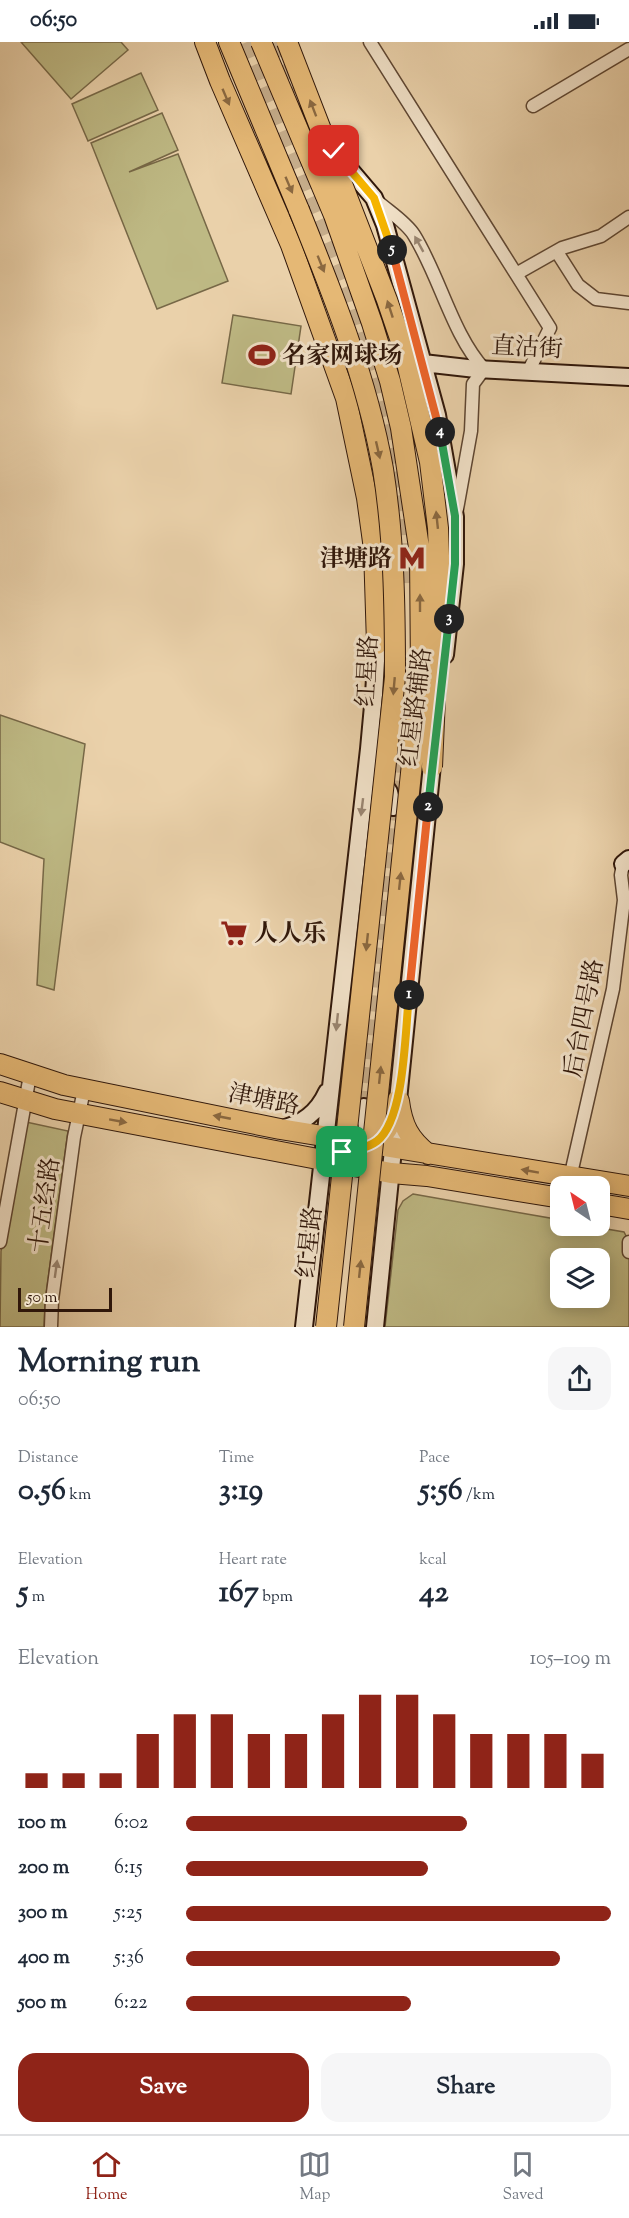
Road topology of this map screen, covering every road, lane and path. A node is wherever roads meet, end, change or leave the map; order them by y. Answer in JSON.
{"nodes":[{"id":1,"x":205,"y":42,"type":"edge"},
{"id":2,"x":230,"y":42,"type":"edge"},
{"id":3,"x":261,"y":42,"type":"edge"},
{"id":4,"x":287,"y":42,"type":"edge"},
{"id":5,"x":370,"y":42,"type":"edge"},
{"id":6,"x":629,"y":48,"type":"edge"},
{"id":7,"x":533,"y":106,"type":"dead end"},
{"id":8,"x":334,"y":151,"type":"dead end"},
{"id":9,"x":374,"y":198,"type":"junction"},
{"id":10,"x":629,"y":217,"type":"edge"},
{"id":11,"x":557,"y":252,"type":"junction"},
{"id":12,"x":516,"y":274,"type":"junction"},
{"id":13,"x":629,"y":303,"type":"edge"},
{"id":14,"x":423,"y":363,"type":"junction"},
{"id":15,"x":484,"y":369,"type":"junction"},
{"id":16,"x":528,"y":372,"type":"junction"},
{"id":17,"x":629,"y":377,"type":"edge"},
{"id":18,"x":455,"y":516,"type":"junction"},
{"id":19,"x":376,"y":644,"type":"joint"},
{"id":20,"x":369,"y":749,"type":"junction"},
{"id":21,"x":432,"y":767,"type":"junction"},
{"id":22,"x":393,"y":807,"type":"dead end"},
{"id":23,"x":627,"y":865,"type":"edge"},
{"id":24,"x":0,"y":1065,"type":"edge"},
{"id":25,"x":30,"y":1075,"type":"junction"},
{"id":26,"x":330,"y":1083,"type":"junction"},
{"id":27,"x":84,"y":1089,"type":"junction"},
{"id":28,"x":0,"y":1092,"type":"edge"},
{"id":29,"x":398,"y":1100,"type":"junction"},
{"id":30,"x":25,"y":1101,"type":"junction"},
{"id":31,"x":364,"y":1107,"type":"tunnel mouth"},
{"id":32,"x":80,"y":1114,"type":"junction"},
{"id":33,"x":280,"y":1129,"type":"junction"},
{"id":34,"x":372,"y":1144,"type":"junction"},
{"id":35,"x":323,"y":1150,"type":"junction"},
{"id":36,"x":428,"y":1154,"type":"junction"},
{"id":37,"x":393,"y":1162,"type":"junction"},
{"id":38,"x":427,"y":1176,"type":"junction"},
{"id":39,"x":558,"y":1176,"type":"edge"},
{"id":40,"x":570,"y":1176,"type":"edge"},
{"id":41,"x":610,"y":1183,"type":"edge"},
{"id":42,"x":629,"y":1186,"type":"edge"},
{"id":43,"x":550,"y":1196,"type":"edge"},
{"id":44,"x":610,"y":1206,"type":"edge"},
{"id":45,"x":387,"y":1209,"type":"junction"},
{"id":46,"x":629,"y":1209,"type":"edge"},
{"id":47,"x":0,"y":1242,"type":"edge"},
{"id":48,"x":629,"y":1242,"type":"edge"},
{"id":49,"x":629,"y":1252,"type":"edge"},
{"id":50,"x":51,"y":1327,"type":"edge"},
{"id":51,"x":304,"y":1327,"type":"edge"},
{"id":52,"x":326,"y":1327,"type":"edge"},
{"id":53,"x":354,"y":1327,"type":"edge"},
{"id":54,"x":375,"y":1327,"type":"edge"}],
"edges":[{"from":1,"to":19,"type":"main road","one_way":true},
{"from":2,"to":52,"type":"main road","name":"红星路","one_way":true,"bridge":true},
{"from":53,"to":3,"type":"main road","one_way":true,"bridge":true},
{"from":21,"to":4,"type":"main road","one_way":true,"bridge":true},
{"from":5,"to":12,"type":"street"},
{"from":6,"to":7,"type":"street"},
{"from":8,"to":9,"type":"main road","name":"红星路辅路"},
{"from":9,"to":14,"type":"main road","name":"红星路辅路"},
{"from":15,"to":9,"type":"street","one_way":true},
{"from":10,"to":11,"type":"street"},
{"from":11,"to":12,"type":"street"},
{"from":11,"to":13,"type":"street"},
{"from":12,"to":16,"type":"street"},
{"from":14,"to":15,"type":"main road","name":"直沽街"},
{"from":14,"to":18,"type":"main road","name":"红星路辅路"},
{"from":15,"to":16,"type":"main road","name":"直沽街"},
{"from":15,"to":18,"type":"street"},
{"from":16,"to":17,"type":"main road","name":"直沽街"},
{"from":18,"to":21,"type":"main road","name":"红星路辅路"},
{"from":19,"to":20,"type":"main road","name":"红星路辅路"},
{"from":20,"to":22,"type":"main road"},
{"from":20,"to":26,"type":"main road","name":"红星路辅路","one_way":true},
{"from":21,"to":29,"type":"main road","name":"红星路辅路"},
{"from":23,"to":40,"type":"street","name":"后台四号路"},
{"from":24,"to":25,"type":"main road","name":"津塘路"},
{"from":25,"to":27,"type":"main road","name":"津塘路"},
{"from":25,"to":30,"type":"street","name":"十五经路"},
{"from":26,"to":33,"type":"main road"},
{"from":26,"to":35,"type":"main road","name":"红星路辅路"},
{"from":27,"to":32,"type":"street","name":"十五经路"},
{"from":33,"to":27,"type":"main road","name":"津塘路","one_way":true},
{"from":28,"to":30,"type":"main road","name":"津塘路"},
{"from":29,"to":34,"type":"main road"},
{"from":29,"to":36,"type":"main road"},
{"from":29,"to":37,"type":"main road","name":"红星路辅路"},
{"from":30,"to":32,"type":"main road","name":"津塘路"},
{"from":30,"to":47,"type":"street","name":"十五经路"},
{"from":31,"to":34,"type":"main road"},
{"from":32,"to":35,"type":"main road","name":"津塘路","one_way":true},
{"from":50,"to":32,"type":"street","name":"十五经路","one_way":true},
{"from":33,"to":35,"type":"main road","name":"津塘路"},
{"from":34,"to":35,"type":"main road","name":"津塘路"},
{"from":34,"to":37,"type":"main road","name":"津塘路"},
{"from":35,"to":37,"type":"main road","name":"津塘路"},
{"from":35,"to":51,"type":"main road","name":"红星路辅路"},
{"from":36,"to":37,"type":"main road","name":"津塘路"},
{"from":39,"to":36,"type":"main road","name":"津塘路","one_way":true},
{"from":37,"to":38,"type":"main road","name":"津塘路"},
{"from":37,"to":45,"type":"main road","name":"红星路辅路"},
{"from":38,"to":43,"type":"main road","name":"津塘路"},
{"from":38,"to":45,"type":"main road"},
{"from":41,"to":42,"type":"main road","name":"津塘路"},
{"from":44,"to":46,"type":"main road"},
{"from":45,"to":54,"type":"main road","name":"红星路辅路"},
{"from":48,"to":49,"type":"street"}]}
